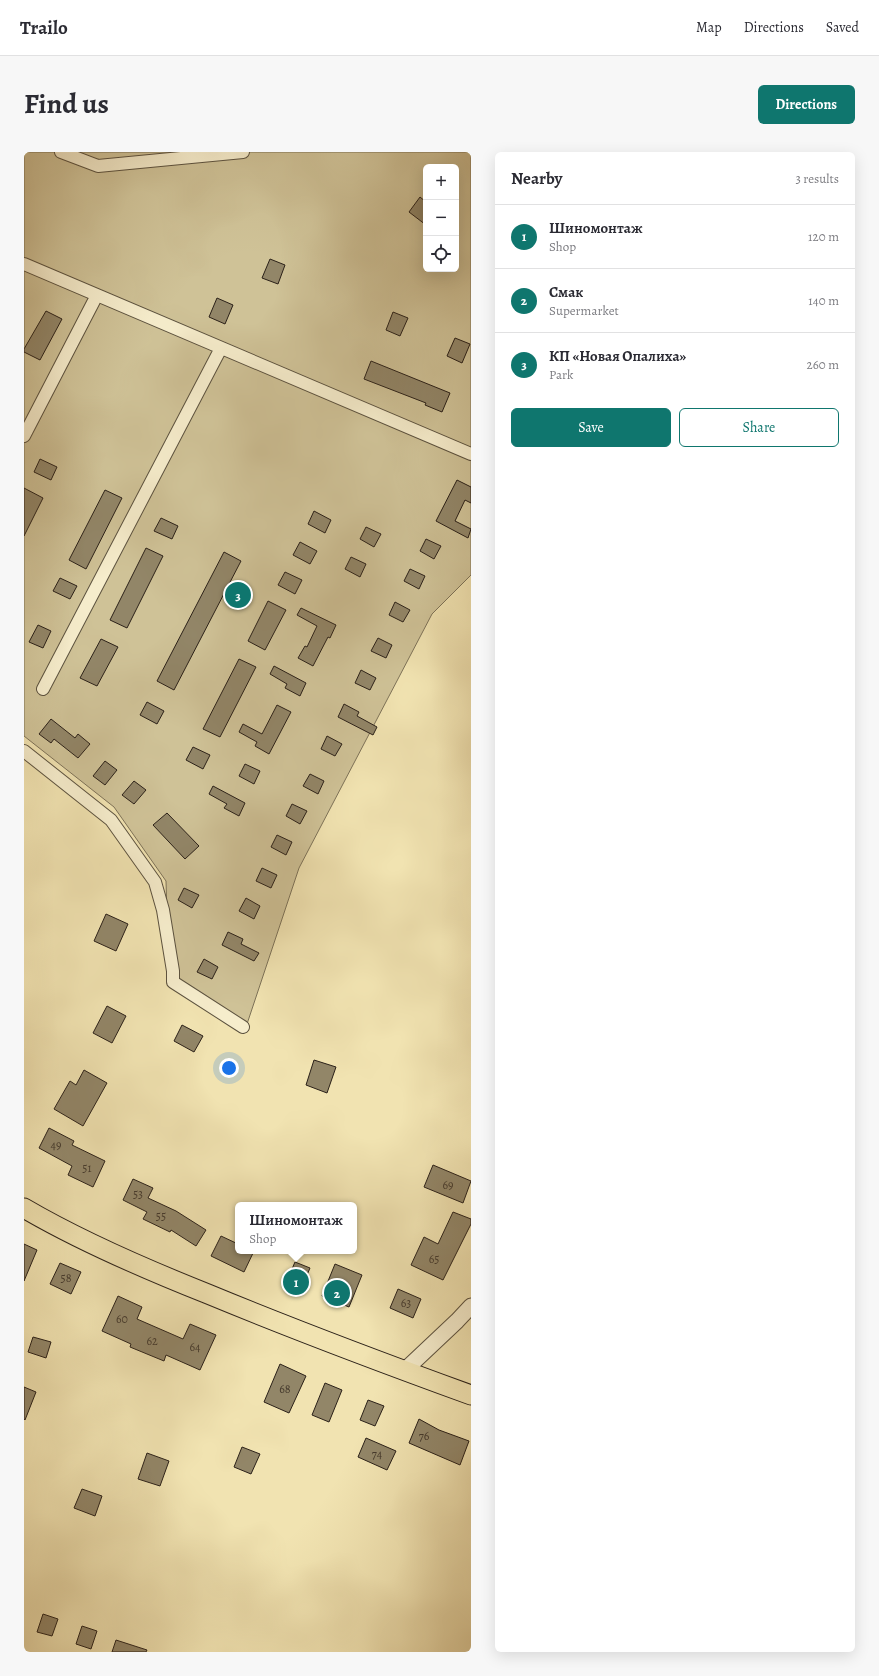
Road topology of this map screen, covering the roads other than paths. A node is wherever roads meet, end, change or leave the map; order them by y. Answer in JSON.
{"nodes":[{"id":1,"x":61,"y":152,"type":"edge"},
{"id":2,"x":244,"y":152,"type":"edge"},
{"id":3,"x":24,"y":264,"type":"edge"},
{"id":4,"x":97,"y":295,"type":"junction"},
{"id":5,"x":221,"y":348,"type":"junction"},
{"id":6,"x":24,"y":436,"type":"edge"},
{"id":7,"x":471,"y":454,"type":"edge"},
{"id":8,"x":44,"y":689,"type":"dead end"},
{"id":9,"x":24,"y":751,"type":"edge"},
{"id":10,"x":243,"y":1027,"type":"dead end"},
{"id":11,"x":24,"y":1208,"type":"edge"},
{"id":12,"x":471,"y":1306,"type":"edge"},
{"id":13,"x":404,"y":1371,"type":"junction"},
{"id":14,"x":471,"y":1395,"type":"edge"}],
"edges":[{"from":1,"to":2,"type":"street"},
{"from":3,"to":4,"type":"street"},
{"from":4,"to":5,"type":"street"},
{"from":4,"to":6,"type":"street"},
{"from":5,"to":7,"type":"street"},
{"from":5,"to":8,"type":"street"},
{"from":9,"to":10,"type":"street"},
{"from":11,"to":13,"type":"main road"},
{"from":12,"to":13,"type":"street"},
{"from":13,"to":14,"type":"main road"}]}
